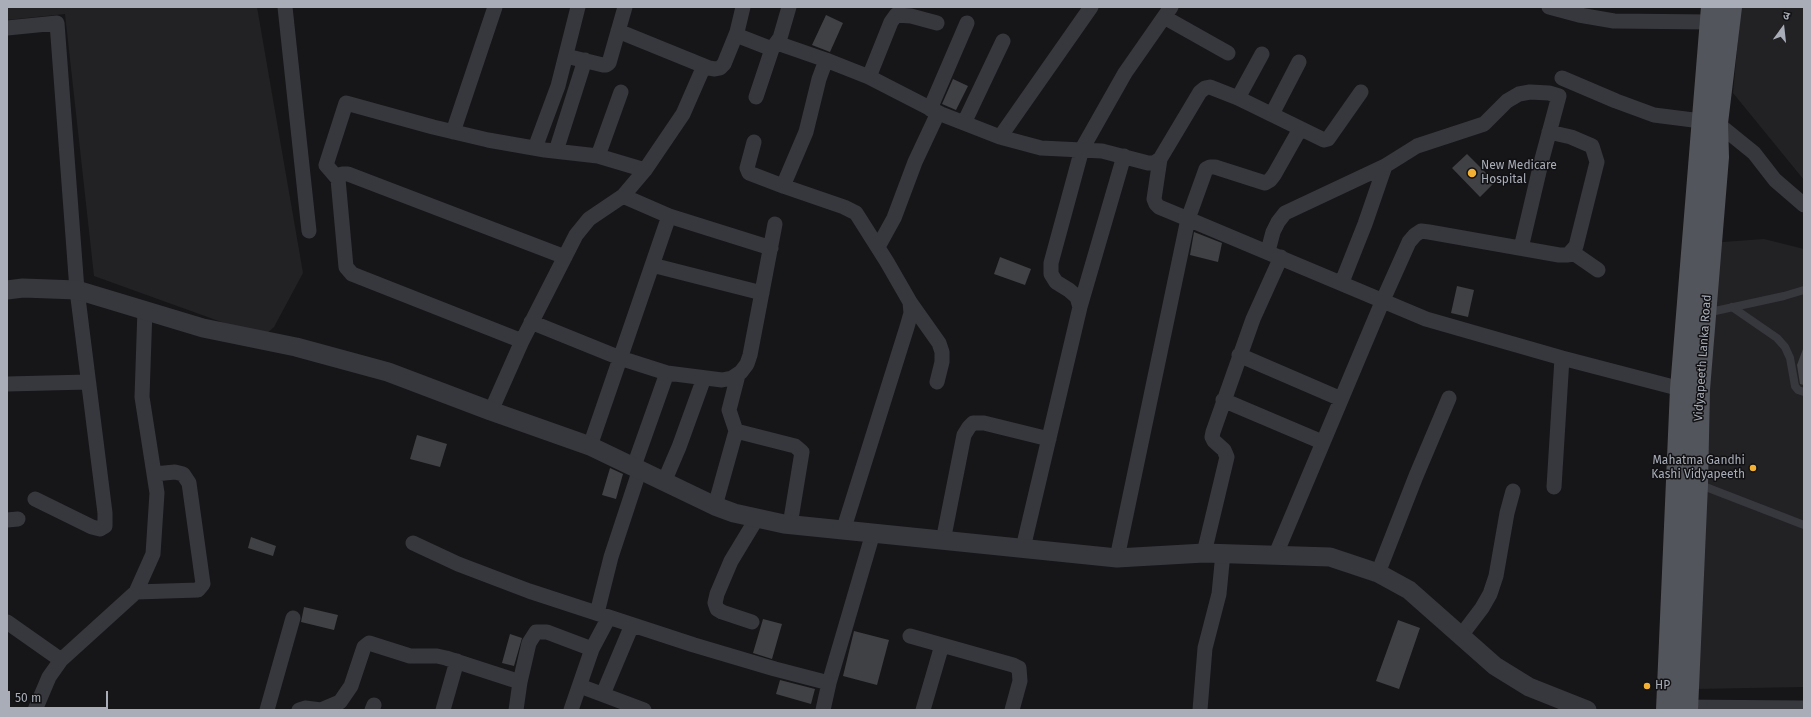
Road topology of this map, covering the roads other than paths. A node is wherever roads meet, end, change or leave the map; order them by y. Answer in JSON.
{"nodes":[{"id":1,"x":285,"y":7,"type":"edge"},
{"id":2,"x":495,"y":7,"type":"edge"},
{"id":3,"x":578,"y":7,"type":"edge"},
{"id":4,"x":625,"y":7,"type":"edge"},
{"id":5,"x":743,"y":7,"type":"edge"},
{"id":6,"x":789,"y":7,"type":"edge"},
{"id":7,"x":896,"y":7,"type":"edge"},
{"id":8,"x":1091,"y":7,"type":"edge"},
{"id":9,"x":1549,"y":7,"type":"edge"},
{"id":10,"x":1731,"y":7,"type":"edge"},
{"id":11,"x":1168,"y":12,"type":"edge"},
{"id":12,"x":1711,"y":15,"type":"edge"},
{"id":13,"x":891,"y":22,"type":"junction"},
{"id":14,"x":937,"y":23,"type":"dead end"},
{"id":15,"x":967,"y":23,"type":"dead end"},
{"id":16,"x":7,"y":28,"type":"edge"},
{"id":17,"x":618,"y":31,"type":"junction"},
{"id":18,"x":736,"y":35,"type":"junction"},
{"id":19,"x":1003,"y":42,"type":"dead end"},
{"id":20,"x":775,"y":46,"type":"junction"},
{"id":21,"x":1228,"y":53,"type":"dead end"},
{"id":22,"x":1262,"y":54,"type":"dead end"},
{"id":23,"x":566,"y":56,"type":"junction"},
{"id":24,"x":585,"y":60,"type":"junction"},
{"id":25,"x":826,"y":60,"type":"junction"},
{"id":26,"x":1299,"y":62,"type":"dead end"},
{"id":27,"x":704,"y":66,"type":"junction"},
{"id":28,"x":869,"y":77,"type":"junction"},
{"id":29,"x":1562,"y":78,"type":"dead end"},
{"id":30,"x":621,"y":92,"type":"dead end"},
{"id":31,"x":1361,"y":92,"type":"dead end"},
{"id":32,"x":756,"y":97,"type":"dead end"},
{"id":33,"x":1238,"y":98,"type":"junction"},
{"id":34,"x":934,"y":111,"type":"junction"},
{"id":35,"x":1272,"y":114,"type":"junction"},
{"id":36,"x":1710,"y":122,"type":"junction"},
{"id":37,"x":964,"y":123,"type":"junction"},
{"id":38,"x":1300,"y":129,"type":"junction"},
{"id":39,"x":453,"y":132,"type":"junction"},
{"id":40,"x":1549,"y":132,"type":"junction"},
{"id":41,"x":1000,"y":137,"type":"junction"},
{"id":42,"x":754,"y":142,"type":"dead end"},
{"id":43,"x":535,"y":148,"type":"junction"},
{"id":44,"x":1082,"y":149,"type":"junction"},
{"id":45,"x":556,"y":151,"type":"junction"},
{"id":46,"x":598,"y":156,"type":"junction"},
{"id":47,"x":1124,"y":156,"type":"junction"},
{"id":48,"x":1160,"y":159,"type":"junction"},
{"id":49,"x":1384,"y":166,"type":"junction"},
{"id":50,"x":645,"y":170,"type":"junction"},
{"id":51,"x":338,"y":179,"type":"junction"},
{"id":52,"x":783,"y":186,"type":"junction"},
{"id":53,"x":623,"y":196,"type":"junction"},
{"id":54,"x":1804,"y":205,"type":"edge"},
{"id":55,"x":669,"y":216,"type":"junction"},
{"id":56,"x":1188,"y":219,"type":"junction"},
{"id":57,"x":775,"y":224,"type":"dead end"},
{"id":58,"x":309,"y":231,"type":"dead end"},
{"id":59,"x":878,"y":247,"type":"junction"},
{"id":60,"x":771,"y":248,"type":"junction"},
{"id":61,"x":1521,"y":248,"type":"junction"},
{"id":62,"x":1572,"y":252,"type":"junction"},
{"id":63,"x":1274,"y":254,"type":"junction"},
{"id":64,"x":565,"y":257,"type":"junction"},
{"id":65,"x":652,"y":265,"type":"junction"},
{"id":66,"x":1598,"y":270,"type":"dead end"},
{"id":67,"x":1342,"y":282,"type":"junction"},
{"id":68,"x":7,"y":290,"type":"edge"},
{"id":69,"x":77,"y":290,"type":"junction"},
{"id":70,"x":1804,"y":290,"type":"edge"},
{"id":71,"x":762,"y":293,"type":"junction"},
{"id":72,"x":1383,"y":300,"type":"junction"},
{"id":73,"x":910,"y":302,"type":"junction"},
{"id":74,"x":1080,"y":307,"type":"junction"},
{"id":75,"x":1732,"y":307,"type":"junction"},
{"id":76,"x":145,"y":309,"type":"junction"},
{"id":77,"x":1706,"y":313,"type":"junction"},
{"id":78,"x":531,"y":322,"type":"junction"},
{"id":79,"x":522,"y":340,"type":"junction"},
{"id":80,"x":1239,"y":355,"type":"junction"},
{"id":81,"x":620,"y":358,"type":"junction"},
{"id":82,"x":1562,"y":358,"type":"junction"},
{"id":83,"x":667,"y":372,"type":"junction"},
{"id":84,"x":738,"y":374,"type":"junction"},
{"id":85,"x":704,"y":378,"type":"junction"},
{"id":86,"x":88,"y":382,"type":"junction"},
{"id":87,"x":937,"y":382,"type":"dead end"},
{"id":88,"x":7,"y":384,"type":"edge"},
{"id":89,"x":1681,"y":389,"type":"junction"},
{"id":90,"x":1804,"y":392,"type":"edge"},
{"id":91,"x":1449,"y":398,"type":"dead end"},
{"id":92,"x":1341,"y":399,"type":"junction"},
{"id":93,"x":1223,"y":400,"type":"junction"},
{"id":94,"x":491,"y":411,"type":"junction"},
{"id":95,"x":736,"y":431,"type":"junction"},
{"id":96,"x":1049,"y":439,"type":"junction"},
{"id":97,"x":1322,"y":442,"type":"junction"},
{"id":98,"x":590,"y":446,"type":"junction"},
{"id":99,"x":637,"y":468,"type":"junction"},
{"id":100,"x":154,"y":474,"type":"junction"},
{"id":101,"x":664,"y":482,"type":"junction"},
{"id":102,"x":1697,"y":484,"type":"junction"},
{"id":103,"x":1554,"y":487,"type":"dead end"},
{"id":104,"x":1513,"y":491,"type":"dead end"},
{"id":105,"x":35,"y":499,"type":"dead end"},
{"id":106,"x":715,"y":506,"type":"junction"},
{"id":107,"x":757,"y":518,"type":"junction"},
{"id":108,"x":790,"y":525,"type":"junction"},
{"id":109,"x":1804,"y":525,"type":"edge"},
{"id":110,"x":843,"y":531,"type":"junction"},
{"id":111,"x":873,"y":534,"type":"junction"},
{"id":112,"x":943,"y":541,"type":"junction"},
{"id":113,"x":413,"y":543,"type":"dead end"},
{"id":114,"x":1023,"y":548,"type":"junction"},
{"id":115,"x":1204,"y":553,"type":"junction"},
{"id":116,"x":1223,"y":553,"type":"junction"},
{"id":117,"x":1276,"y":554,"type":"junction"},
{"id":118,"x":1117,"y":558,"type":"junction"},
{"id":119,"x":1378,"y":573,"type":"junction"},
{"id":120,"x":136,"y":592,"type":"junction"},
{"id":121,"x":603,"y":615,"type":"junction"},
{"id":122,"x":293,"y":618,"type":"dead end"},
{"id":123,"x":7,"y":622,"type":"edge"},
{"id":124,"x":752,"y":622,"type":"dead end"},
{"id":125,"x":632,"y":625,"type":"junction"},
{"id":126,"x":910,"y":636,"type":"dead end"},
{"id":127,"x":1460,"y":637,"type":"junction"},
{"id":128,"x":942,"y":645,"type":"junction"},
{"id":129,"x":592,"y":649,"type":"junction"},
{"id":130,"x":61,"y":660,"type":"junction"},
{"id":131,"x":457,"y":661,"type":"junction"},
{"id":132,"x":520,"y":682,"type":"junction"},
{"id":133,"x":829,"y":683,"type":"junction"},
{"id":134,"x":580,"y":686,"type":"junction"},
{"id":135,"x":603,"y":694,"type":"junction"},
{"id":136,"x":1567,"y":707,"type":"edge"},
{"id":137,"x":1804,"y":708,"type":"edge"},
{"id":138,"x":1677,"y":709,"type":"edge"},
{"id":139,"x":35,"y":710,"type":"edge"},
{"id":140,"x":267,"y":710,"type":"edge"},
{"id":141,"x":299,"y":710,"type":"edge"},
{"id":142,"x":443,"y":710,"type":"edge"},
{"id":143,"x":516,"y":710,"type":"edge"},
{"id":144,"x":571,"y":710,"type":"edge"},
{"id":145,"x":644,"y":710,"type":"edge"},
{"id":146,"x":823,"y":710,"type":"edge"},
{"id":147,"x":923,"y":710,"type":"edge"},
{"id":148,"x":1012,"y":710,"type":"edge"},
{"id":149,"x":1200,"y":710,"type":"edge"},
{"id":150,"x":1587,"y":710,"type":"edge"}],
"edges":[{"from":1,"to":58,"type":"street"},
{"from":2,"to":39,"type":"street"},
{"from":3,"to":23,"type":"street"},
{"from":4,"to":17,"type":"street"},
{"from":5,"to":18,"type":"street"},
{"from":6,"to":20,"type":"street"},
{"from":7,"to":13,"type":"street"},
{"from":8,"to":41,"type":"street"},
{"from":9,"to":12,"type":"street"},
{"from":10,"to":36,"type":"main road","name":"Vidyapeeth Lanka Road"},
{"from":11,"to":21,"type":"street"},
{"from":11,"to":44,"type":"street"},
{"from":12,"to":36,"type":"main road","name":"Vidyapeeth Lanka Road"},
{"from":13,"to":14,"type":"street"},
{"from":13,"to":28,"type":"street"},
{"from":15,"to":34,"type":"street"},
{"from":16,"to":69,"type":"street"},
{"from":17,"to":24,"type":"street"},
{"from":17,"to":27,"type":"street"},
{"from":18,"to":20,"type":"street"},
{"from":18,"to":27,"type":"street"},
{"from":19,"to":37,"type":"street"},
{"from":20,"to":25,"type":"street"},
{"from":20,"to":32,"type":"street"},
{"from":22,"to":33,"type":"street"},
{"from":23,"to":24,"type":"street"},
{"from":23,"to":43,"type":"street"},
{"from":24,"to":45,"type":"street"},
{"from":25,"to":28,"type":"street"},
{"from":25,"to":52,"type":"street"},
{"from":26,"to":35,"type":"street"},
{"from":27,"to":50,"type":"street"},
{"from":28,"to":34,"type":"street"},
{"from":29,"to":36,"type":"street"},
{"from":30,"to":46,"type":"street"},
{"from":31,"to":38,"type":"street"},
{"from":33,"to":35,"type":"street"},
{"from":33,"to":48,"type":"street"},
{"from":34,"to":37,"type":"street"},
{"from":34,"to":59,"type":"street"},
{"from":35,"to":38,"type":"street"},
{"from":36,"to":54,"type":"street"},
{"from":36,"to":77,"type":"main road","name":"Vidyapeeth Lanka Road"},
{"from":36,"to":89,"type":"main road","name":"Vidyapeeth Lanka Road"},
{"from":37,"to":41,"type":"street"},
{"from":38,"to":56,"type":"street"},
{"from":39,"to":43,"type":"street"},
{"from":39,"to":51,"type":"street"},
{"from":40,"to":49,"type":"street"},
{"from":40,"to":61,"type":"street"},
{"from":40,"to":62,"type":"street"},
{"from":41,"to":44,"type":"street"},
{"from":42,"to":52,"type":"street"},
{"from":43,"to":45,"type":"street"},
{"from":44,"to":47,"type":"street"},
{"from":44,"to":74,"type":"street"},
{"from":45,"to":46,"type":"street"},
{"from":46,"to":50,"type":"street"},
{"from":47,"to":48,"type":"street"},
{"from":47,"to":74,"type":"street"},
{"from":48,"to":56,"type":"street"},
{"from":49,"to":63,"type":"street"},
{"from":49,"to":67,"type":"street"},
{"from":50,"to":53,"type":"street"},
{"from":51,"to":64,"type":"street"},
{"from":51,"to":79,"type":"street"},
{"from":52,"to":59,"type":"street"},
{"from":53,"to":55,"type":"street"},
{"from":53,"to":64,"type":"street"},
{"from":55,"to":60,"type":"street"},
{"from":55,"to":65,"type":"street"},
{"from":56,"to":63,"type":"street"},
{"from":56,"to":118,"type":"street"},
{"from":57,"to":60,"type":"street"},
{"from":59,"to":73,"type":"street"},
{"from":60,"to":71,"type":"street"},
{"from":61,"to":62,"type":"street"},
{"from":61,"to":72,"type":"street"},
{"from":62,"to":66,"type":"street"},
{"from":63,"to":67,"type":"street"},
{"from":63,"to":80,"type":"street"},
{"from":64,"to":78,"type":"street"},
{"from":65,"to":71,"type":"street"},
{"from":65,"to":81,"type":"street"},
{"from":67,"to":72,"type":"street"},
{"from":68,"to":69,"type":"street"},
{"from":69,"to":76,"type":"street"},
{"from":69,"to":86,"type":"street"},
{"from":70,"to":75,"type":"lane"},
{"from":71,"to":84,"type":"street"},
{"from":72,"to":82,"type":"street"},
{"from":72,"to":92,"type":"street"},
{"from":73,"to":87,"type":"street"},
{"from":73,"to":110,"type":"street"},
{"from":74,"to":96,"type":"street"},
{"from":75,"to":77,"type":"lane"},
{"from":75,"to":90,"type":"lane"},
{"from":76,"to":94,"type":"street"},
{"from":76,"to":100,"type":"street"},
{"from":77,"to":102,"type":"main road","name":"Vidyapeeth Lanka Road"},
{"from":78,"to":79,"type":"street"},
{"from":78,"to":81,"type":"street"},
{"from":79,"to":94,"type":"street"},
{"from":80,"to":92,"type":"street"},
{"from":80,"to":93,"type":"street"},
{"from":81,"to":83,"type":"street"},
{"from":81,"to":98,"type":"street"},
{"from":82,"to":89,"type":"street"},
{"from":82,"to":103,"type":"street"},
{"from":83,"to":85,"type":"street"},
{"from":83,"to":99,"type":"street"},
{"from":84,"to":85,"type":"street"},
{"from":84,"to":95,"type":"street"},
{"from":85,"to":101,"type":"street"},
{"from":86,"to":88,"type":"street"},
{"from":86,"to":105,"type":"street"},
{"from":89,"to":138,"type":"main road","name":"Vidyapeeth Lanka Road"},
{"from":91,"to":119,"type":"street"},
{"from":92,"to":97,"type":"street"},
{"from":93,"to":97,"type":"street"},
{"from":93,"to":115,"type":"street"},
{"from":94,"to":98,"type":"street"},
{"from":95,"to":106,"type":"street"},
{"from":95,"to":108,"type":"street"},
{"from":96,"to":112,"type":"street"},
{"from":96,"to":114,"type":"street"},
{"from":97,"to":117,"type":"street"},
{"from":98,"to":99,"type":"street"},
{"from":99,"to":101,"type":"street"},
{"from":99,"to":121,"type":"street"},
{"from":100,"to":120,"type":"street"},
{"from":100,"to":120,"type":"street"},
{"from":101,"to":106,"type":"street"},
{"from":102,"to":109,"type":"lane"},
{"from":102,"to":138,"type":"main road","name":"Vidyapeeth Lanka Road"},
{"from":104,"to":127,"type":"street"},
{"from":106,"to":107,"type":"street"},
{"from":107,"to":108,"type":"street"},
{"from":107,"to":124,"type":"street"},
{"from":108,"to":110,"type":"street"},
{"from":110,"to":111,"type":"street"},
{"from":111,"to":112,"type":"street"},
{"from":111,"to":133,"type":"street"},
{"from":112,"to":114,"type":"street"},
{"from":113,"to":121,"type":"street"},
{"from":114,"to":118,"type":"street"},
{"from":115,"to":116,"type":"street"},
{"from":115,"to":118,"type":"street"},
{"from":116,"to":117,"type":"street"},
{"from":116,"to":149,"type":"street"},
{"from":117,"to":119,"type":"street"},
{"from":119,"to":127,"type":"street"},
{"from":120,"to":130,"type":"street"},
{"from":121,"to":125,"type":"street"},
{"from":121,"to":129,"type":"street"},
{"from":122,"to":140,"type":"street"},
{"from":123,"to":130,"type":"street"},
{"from":125,"to":133,"type":"street"},
{"from":125,"to":135,"type":"street"},
{"from":126,"to":128,"type":"street"},
{"from":127,"to":136,"type":"street"},
{"from":128,"to":147,"type":"street"},
{"from":128,"to":148,"type":"street"},
{"from":129,"to":132,"type":"street"},
{"from":129,"to":134,"type":"street"},
{"from":130,"to":139,"type":"street"},
{"from":131,"to":132,"type":"street"},
{"from":131,"to":141,"type":"street"},
{"from":131,"to":142,"type":"street"},
{"from":132,"to":143,"type":"street"},
{"from":133,"to":146,"type":"street"},
{"from":134,"to":135,"type":"street"},
{"from":134,"to":144,"type":"street"},
{"from":135,"to":145,"type":"street"},
{"from":136,"to":150,"type":"street"},
{"from":137,"to":138,"type":"street"}]}
